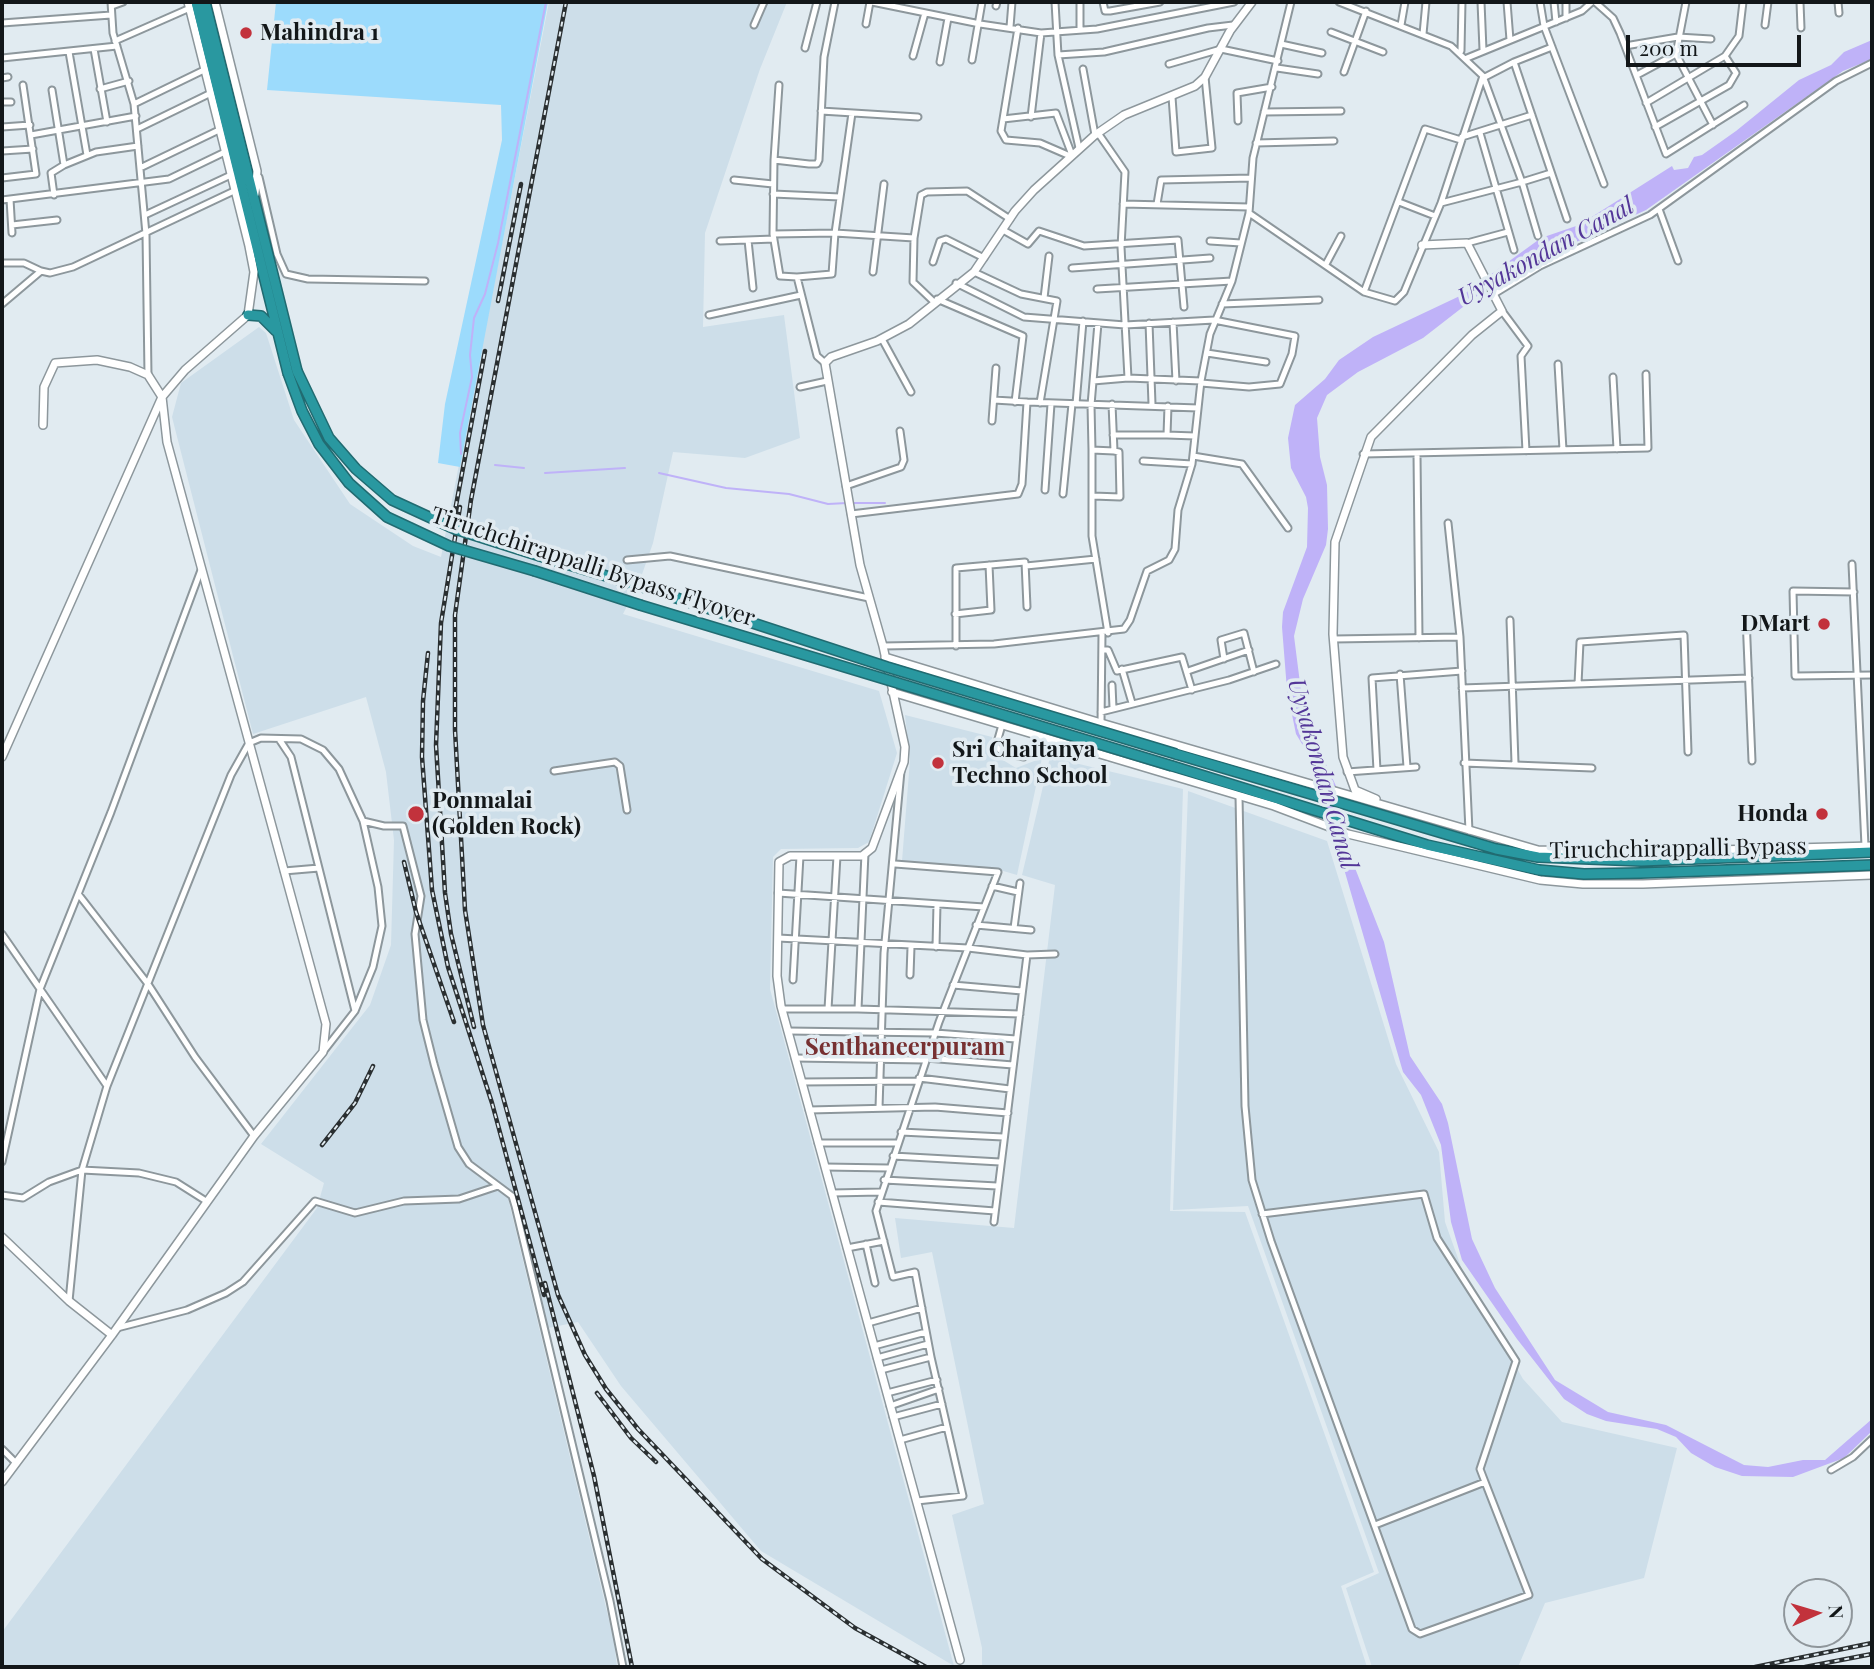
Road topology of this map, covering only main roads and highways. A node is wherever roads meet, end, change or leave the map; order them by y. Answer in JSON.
{"nodes":[{"id":1,"x":205,"y":2,"type":"edge"},
{"id":2,"x":191,"y":4,"type":"edge"},
{"id":3,"x":248,"y":315,"type":"road end"},
{"id":4,"x":277,"y":332,"type":"junction"},
{"id":5,"x":292,"y":372,"type":"junction"},
{"id":6,"x":1196,"y":755,"type":"joint"},
{"id":7,"x":1204,"y":775,"type":"joint"},
{"id":8,"x":1870,"y":848,"type":"edge"},
{"id":9,"x":1872,"y":865,"type":"edge"}],
"edges":[{"from":1,"to":5,"type":"highway","name":"Tiruchchirappalli Bypass Flyover"},
{"from":2,"to":4,"type":"highway","name":"Tiruchchirappalli Bypass Flyover"},
{"from":3,"to":4,"type":"highway"},
{"from":4,"to":5,"type":"highway","name":"Tiruchchirappalli Bypass Flyover"},
{"from":5,"to":6,"type":"highway","name":"Tiruchchirappalli Bypass Flyover","bridge":true},
{"from":5,"to":7,"type":"highway","name":"Tiruchchirappalli Bypass Flyover","bridge":true},
{"from":6,"to":8,"type":"highway","name":"Tiruchchirappalli Bypass"},
{"from":7,"to":9,"type":"highway","name":"Tiruchchirappalli Bypass"}]}
